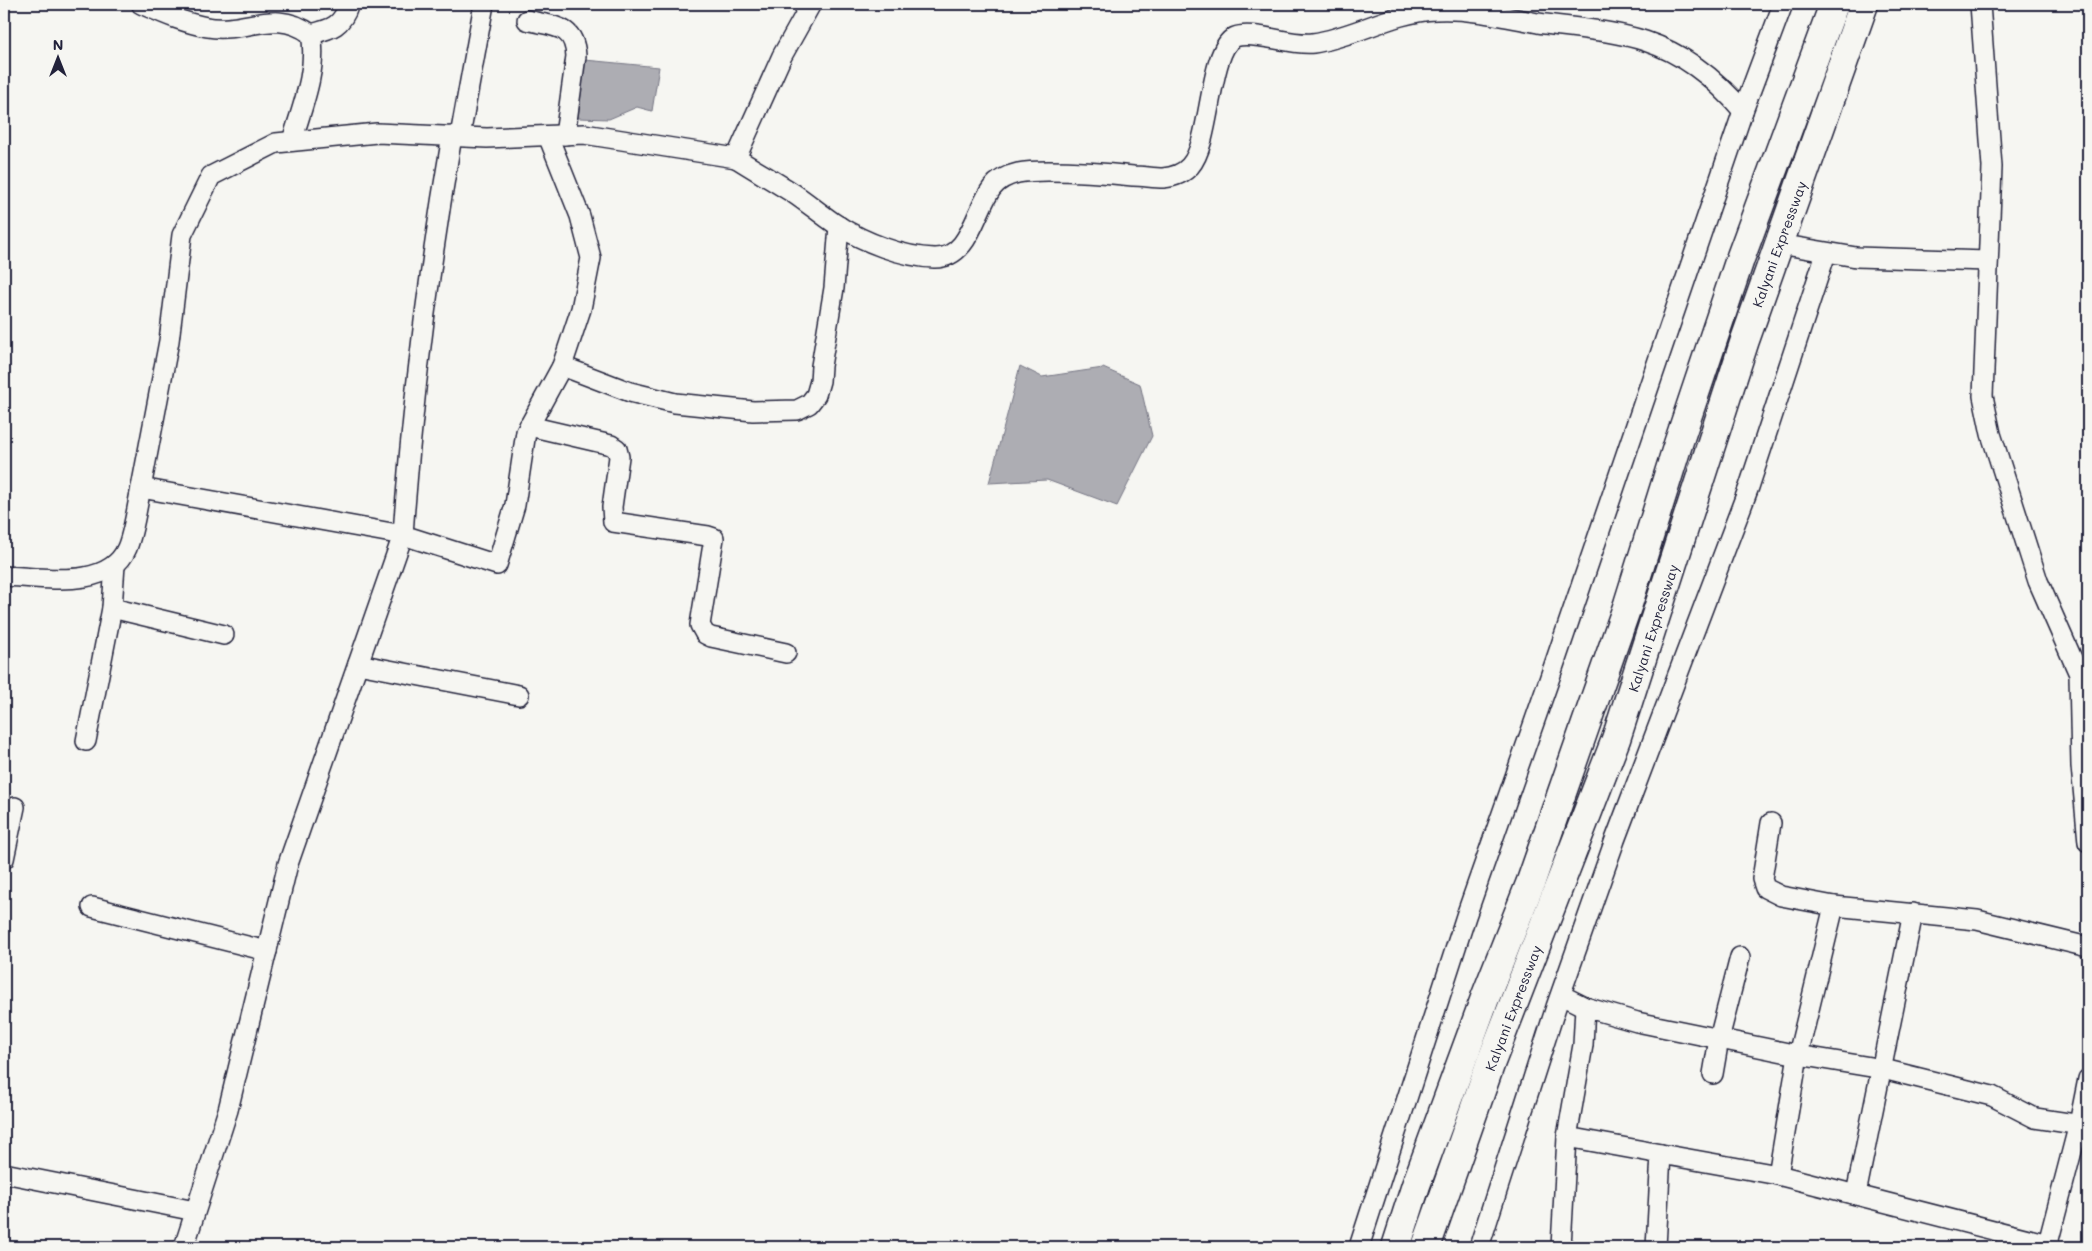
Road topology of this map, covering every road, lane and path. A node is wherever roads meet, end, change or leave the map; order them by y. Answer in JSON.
{"nodes":[{"id":1,"x":141,"y":4,"type":"edge"},
{"id":2,"x":349,"y":4,"type":"edge"},
{"id":3,"x":484,"y":4,"type":"edge"},
{"id":4,"x":811,"y":4,"type":"edge"},
{"id":5,"x":1783,"y":4,"type":"edge"},
{"id":6,"x":1834,"y":4,"type":"edge"},
{"id":7,"x":1864,"y":4,"type":"edge"},
{"id":8,"x":1980,"y":4,"type":"edge"},
{"id":9,"x":527,"y":20,"type":"dead end"},
{"id":10,"x":311,"y":34,"type":"junction"},
{"id":11,"x":1743,"y":110,"type":"junction"},
{"id":12,"x":452,"y":136,"type":"junction"},
{"id":13,"x":556,"y":136,"type":"junction"},
{"id":14,"x":292,"y":141,"type":"junction"},
{"id":15,"x":736,"y":158,"type":"junction"},
{"id":16,"x":839,"y":226,"type":"junction"},
{"id":17,"x":1779,"y":244,"type":"junction"},
{"id":18,"x":1826,"y":253,"type":"junction"},
{"id":19,"x":1988,"y":262,"type":"junction"},
{"id":20,"x":562,"y":366,"type":"junction"},
{"id":21,"x":529,"y":426,"type":"junction"},
{"id":22,"x":141,"y":488,"type":"junction"},
{"id":23,"x":403,"y":535,"type":"junction"},
{"id":24,"x":115,"y":565,"type":"junction"},
{"id":25,"x":4,"y":576,"type":"edge"},
{"id":26,"x":112,"y":608,"type":"junction"},
{"id":27,"x":224,"y":636,"type":"dead end"},
{"id":28,"x":786,"y":653,"type":"dead end"},
{"id":29,"x":358,"y":664,"type":"junction"},
{"id":30,"x":519,"y":695,"type":"dead end"},
{"id":31,"x":86,"y":741,"type":"dead end"},
{"id":32,"x":15,"y":806,"type":"dead end"},
{"id":33,"x":1771,"y":823,"type":"dead end"},
{"id":34,"x":2088,"y":842,"type":"edge"},
{"id":35,"x":4,"y":859,"type":"edge"},
{"id":36,"x":1834,"y":906,"type":"junction"},
{"id":37,"x":92,"y":907,"type":"dead end"},
{"id":38,"x":1913,"y":913,"type":"junction"},
{"id":39,"x":2088,"y":947,"type":"edge"},
{"id":40,"x":267,"y":951,"type":"junction"},
{"id":41,"x":1740,"y":956,"type":"dead end"},
{"id":42,"x":1561,"y":995,"type":"junction"},
{"id":43,"x":1585,"y":1007,"type":"junction"},
{"id":44,"x":1719,"y":1038,"type":"junction"},
{"id":45,"x":1798,"y":1055,"type":"junction"},
{"id":46,"x":1883,"y":1069,"type":"junction"},
{"id":47,"x":1713,"y":1074,"type":"dead end"},
{"id":48,"x":2088,"y":1079,"type":"edge"},
{"id":49,"x":2084,"y":1125,"type":"edge"},
{"id":50,"x":1567,"y":1137,"type":"junction"},
{"id":51,"x":1661,"y":1154,"type":"junction"},
{"id":52,"x":4,"y":1173,"type":"edge"},
{"id":53,"x":1778,"y":1175,"type":"junction"},
{"id":54,"x":1856,"y":1194,"type":"junction"},
{"id":55,"x":196,"y":1211,"type":"junction"},
{"id":56,"x":2047,"y":1245,"type":"edge"},
{"id":57,"x":184,"y":1247,"type":"edge"},
{"id":58,"x":1359,"y":1247,"type":"edge"},
{"id":59,"x":1396,"y":1247,"type":"edge"},
{"id":60,"x":1426,"y":1247,"type":"edge"},
{"id":61,"x":1479,"y":1247,"type":"edge"},
{"id":62,"x":1561,"y":1247,"type":"edge"},
{"id":63,"x":1656,"y":1247,"type":"edge"}],
"edges":[{"from":1,"to":10,"type":"street"},
{"from":2,"to":10,"type":"street"},
{"from":3,"to":12,"type":"street"},
{"from":4,"to":15,"type":"street"},
{"from":5,"to":11,"type":"street"},
{"from":6,"to":59,"type":"highway","name":"Kalyani Expressway"},
{"from":7,"to":17,"type":"highway","name":"Kalyani Expressway"},
{"from":8,"to":19,"type":"street"},
{"from":9,"to":13,"type":"street"},
{"from":10,"to":14,"type":"street"},
{"from":11,"to":16,"type":"street"},
{"from":11,"to":58,"type":"street"},
{"from":12,"to":13,"type":"street"},
{"from":12,"to":14,"type":"street"},
{"from":12,"to":23,"type":"street"},
{"from":13,"to":15,"type":"street"},
{"from":13,"to":20,"type":"street"},
{"from":14,"to":22,"type":"street"},
{"from":15,"to":16,"type":"street"},
{"from":16,"to":20,"type":"street"},
{"from":17,"to":18,"type":"street"},
{"from":17,"to":60,"type":"highway","name":"Kalyani Expressway"},
{"from":18,"to":19,"type":"street"},
{"from":18,"to":42,"type":"street"},
{"from":19,"to":34,"type":"street"},
{"from":20,"to":21,"type":"street"},
{"from":21,"to":23,"type":"street"},
{"from":21,"to":28,"type":"street"},
{"from":22,"to":23,"type":"street"},
{"from":22,"to":24,"type":"street"},
{"from":23,"to":29,"type":"street"},
{"from":24,"to":25,"type":"street"},
{"from":24,"to":26,"type":"street"},
{"from":26,"to":27,"type":"street"},
{"from":26,"to":31,"type":"street"},
{"from":29,"to":30,"type":"street"},
{"from":29,"to":40,"type":"street"},
{"from":32,"to":35,"type":"street"},
{"from":33,"to":36,"type":"street"},
{"from":36,"to":38,"type":"street"},
{"from":36,"to":45,"type":"street"},
{"from":37,"to":40,"type":"street"},
{"from":38,"to":39,"type":"street"},
{"from":38,"to":46,"type":"street"},
{"from":40,"to":55,"type":"street"},
{"from":41,"to":44,"type":"street"},
{"from":42,"to":43,"type":"street"},
{"from":42,"to":61,"type":"street"},
{"from":43,"to":44,"type":"street"},
{"from":43,"to":50,"type":"street"},
{"from":44,"to":45,"type":"street"},
{"from":44,"to":47,"type":"street"},
{"from":45,"to":46,"type":"street"},
{"from":45,"to":53,"type":"street"},
{"from":46,"to":49,"type":"street"},
{"from":46,"to":54,"type":"street"},
{"from":48,"to":49,"type":"street"},
{"from":49,"to":56,"type":"street"},
{"from":50,"to":51,"type":"street"},
{"from":50,"to":62,"type":"street"},
{"from":51,"to":53,"type":"street"},
{"from":51,"to":63,"type":"street"},
{"from":52,"to":55,"type":"street"},
{"from":53,"to":54,"type":"street"},
{"from":54,"to":56,"type":"street"},
{"from":55,"to":57,"type":"street"}]}
